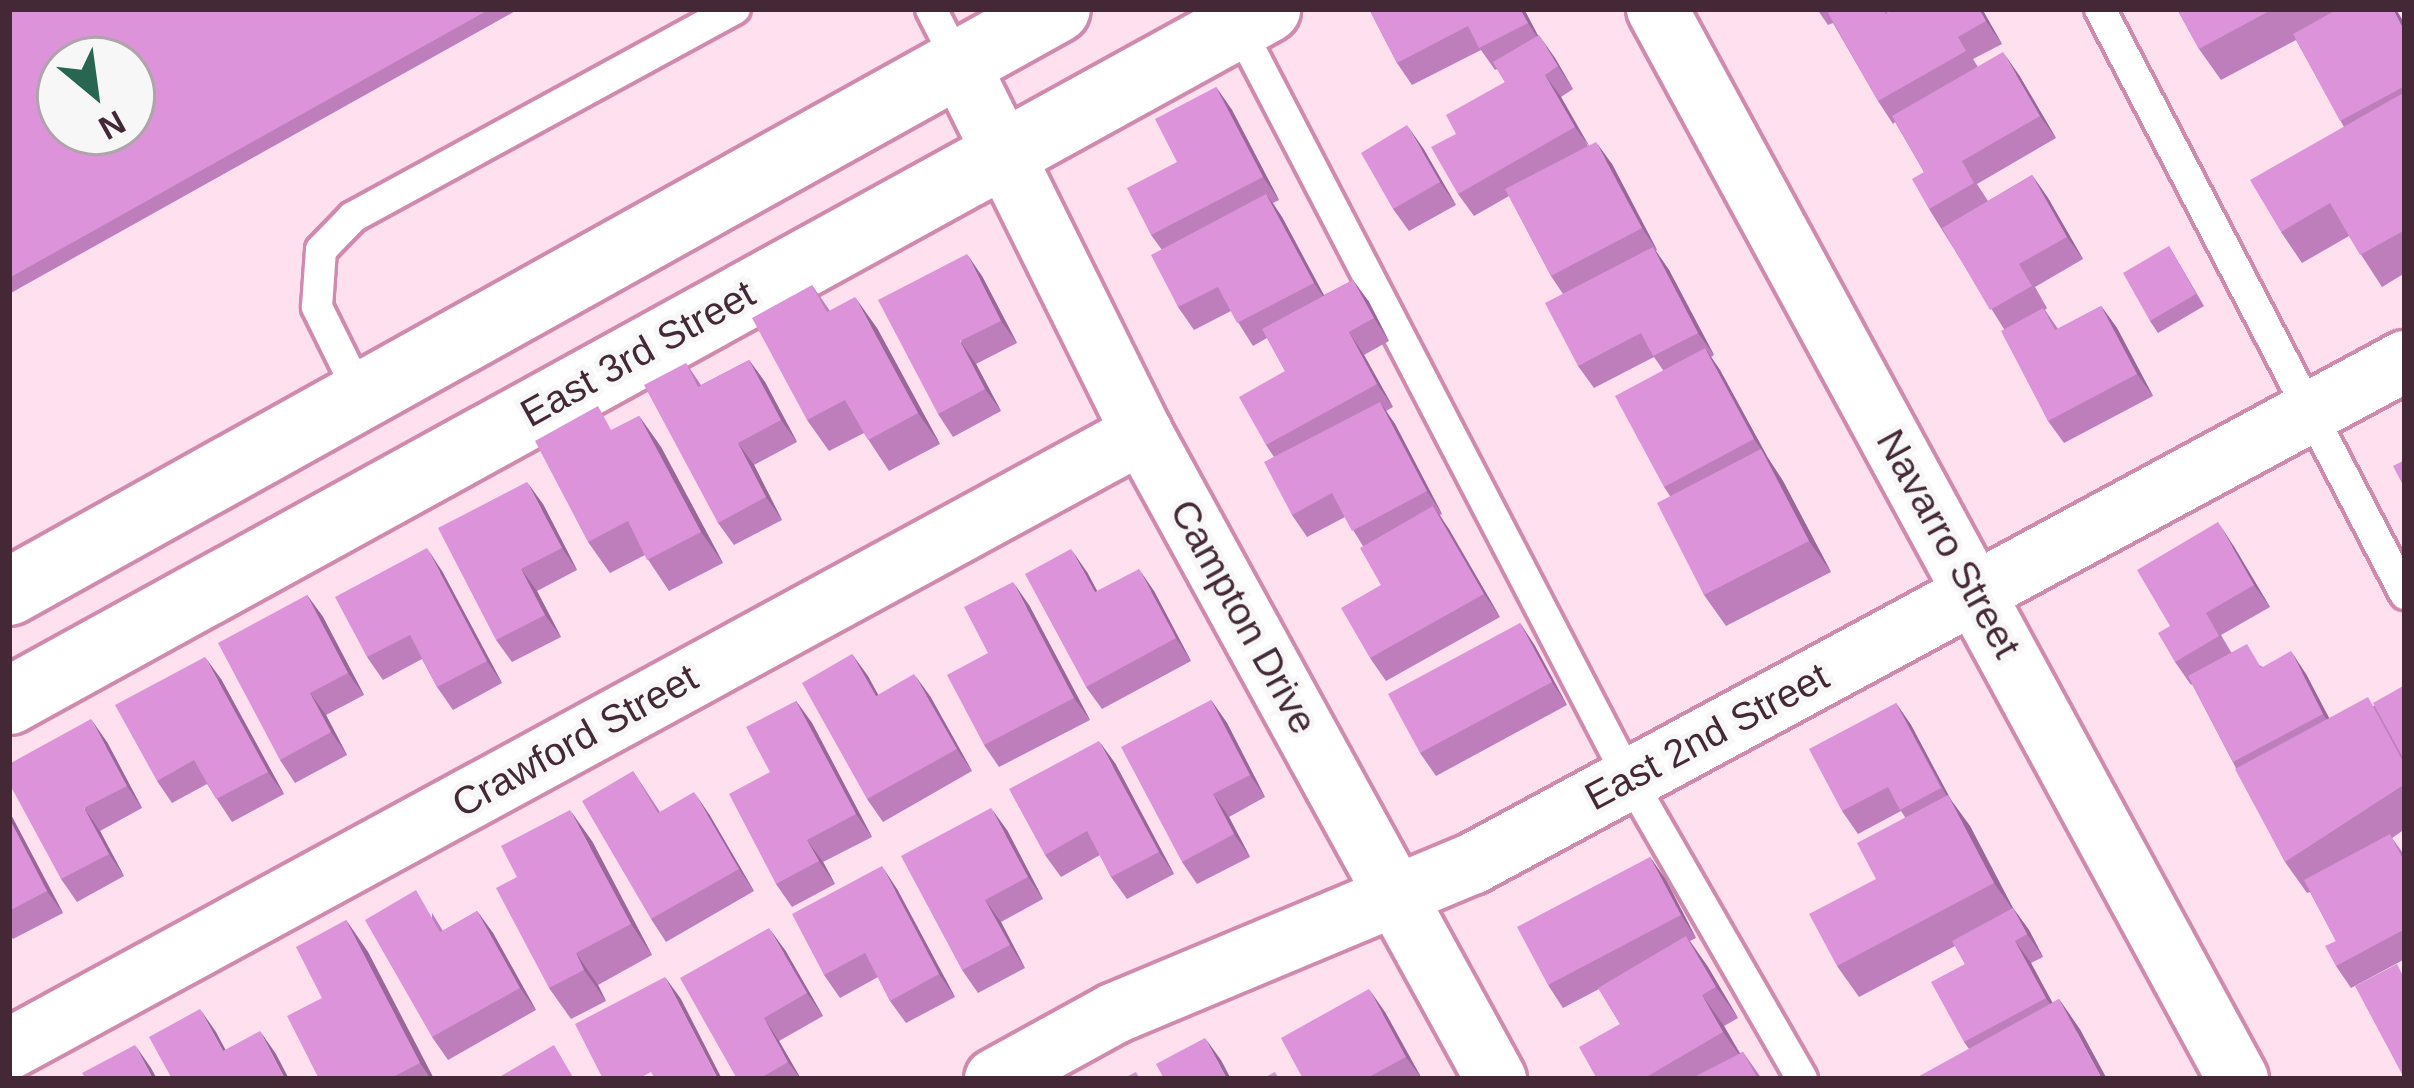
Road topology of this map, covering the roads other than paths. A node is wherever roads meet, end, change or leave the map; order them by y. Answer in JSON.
{"nodes":[{"id":1,"x":735,"y":9,"type":"edge"},
{"id":2,"x":931,"y":9,"type":"edge"},
{"id":3,"x":1058,"y":9,"type":"edge"},
{"id":4,"x":1657,"y":9,"type":"edge"},
{"id":5,"x":2100,"y":9,"type":"edge"},
{"id":6,"x":1252,"y":17,"type":"edge"},
{"id":7,"x":960,"y":66,"type":"junction"},
{"id":8,"x":1002,"y":149,"type":"junction"},
{"id":9,"x":2405,"y":361,"type":"edge"},
{"id":10,"x":362,"y":398,"type":"junction"},
{"id":11,"x":2302,"y":416,"type":"junction"},
{"id":12,"x":1142,"y":433,"type":"junction"},
{"id":13,"x":9,"y":592,"type":"edge"},
{"id":14,"x":1976,"y":594,"type":"junction"},
{"id":15,"x":2405,"y":594,"type":"edge"},
{"id":16,"x":9,"y":701,"type":"edge"},
{"id":17,"x":1628,"y":778,"type":"junction"},
{"id":18,"x":1394,"y":893,"type":"junction"},
{"id":19,"x":9,"y":1049,"type":"edge"},
{"id":20,"x":994,"y":1079,"type":"edge"},
{"id":21,"x":1496,"y":1079,"type":"edge"},
{"id":22,"x":1802,"y":1079,"type":"edge"},
{"id":23,"x":2238,"y":1079,"type":"edge"}],
"edges":[{"from":1,"to":10,"type":"lane"},
{"from":2,"to":7,"type":"lane"},
{"from":3,"to":7,"type":"street"},
{"from":4,"to":14,"type":"street","name":"Navarro Street"},
{"from":5,"to":11,"type":"lane"},
{"from":6,"to":8,"type":"street","name":"East 3rd Street"},
{"from":6,"to":17,"type":"lane"},
{"from":7,"to":8,"type":"street","name":"Campton Drive"},
{"from":7,"to":10,"type":"street"},
{"from":8,"to":12,"type":"street","name":"Campton Drive"},
{"from":8,"to":16,"type":"street","name":"East 3rd Street"},
{"from":9,"to":11,"type":"street","name":"East 2nd Street"},
{"from":10,"to":13,"type":"street"},
{"from":11,"to":14,"type":"street","name":"East 2nd Street"},
{"from":11,"to":15,"type":"lane"},
{"from":12,"to":18,"type":"street","name":"Campton Drive"},
{"from":12,"to":19,"type":"street","name":"Crawford Street"},
{"from":14,"to":17,"type":"street","name":"East 2nd Street"},
{"from":14,"to":23,"type":"street","name":"Navarro Street"},
{"from":17,"to":18,"type":"street","name":"East 2nd Street"},
{"from":17,"to":22,"type":"lane"},
{"from":18,"to":20,"type":"street","name":"East 2nd Street"},
{"from":18,"to":21,"type":"street","name":"Campton Drive"}]}
